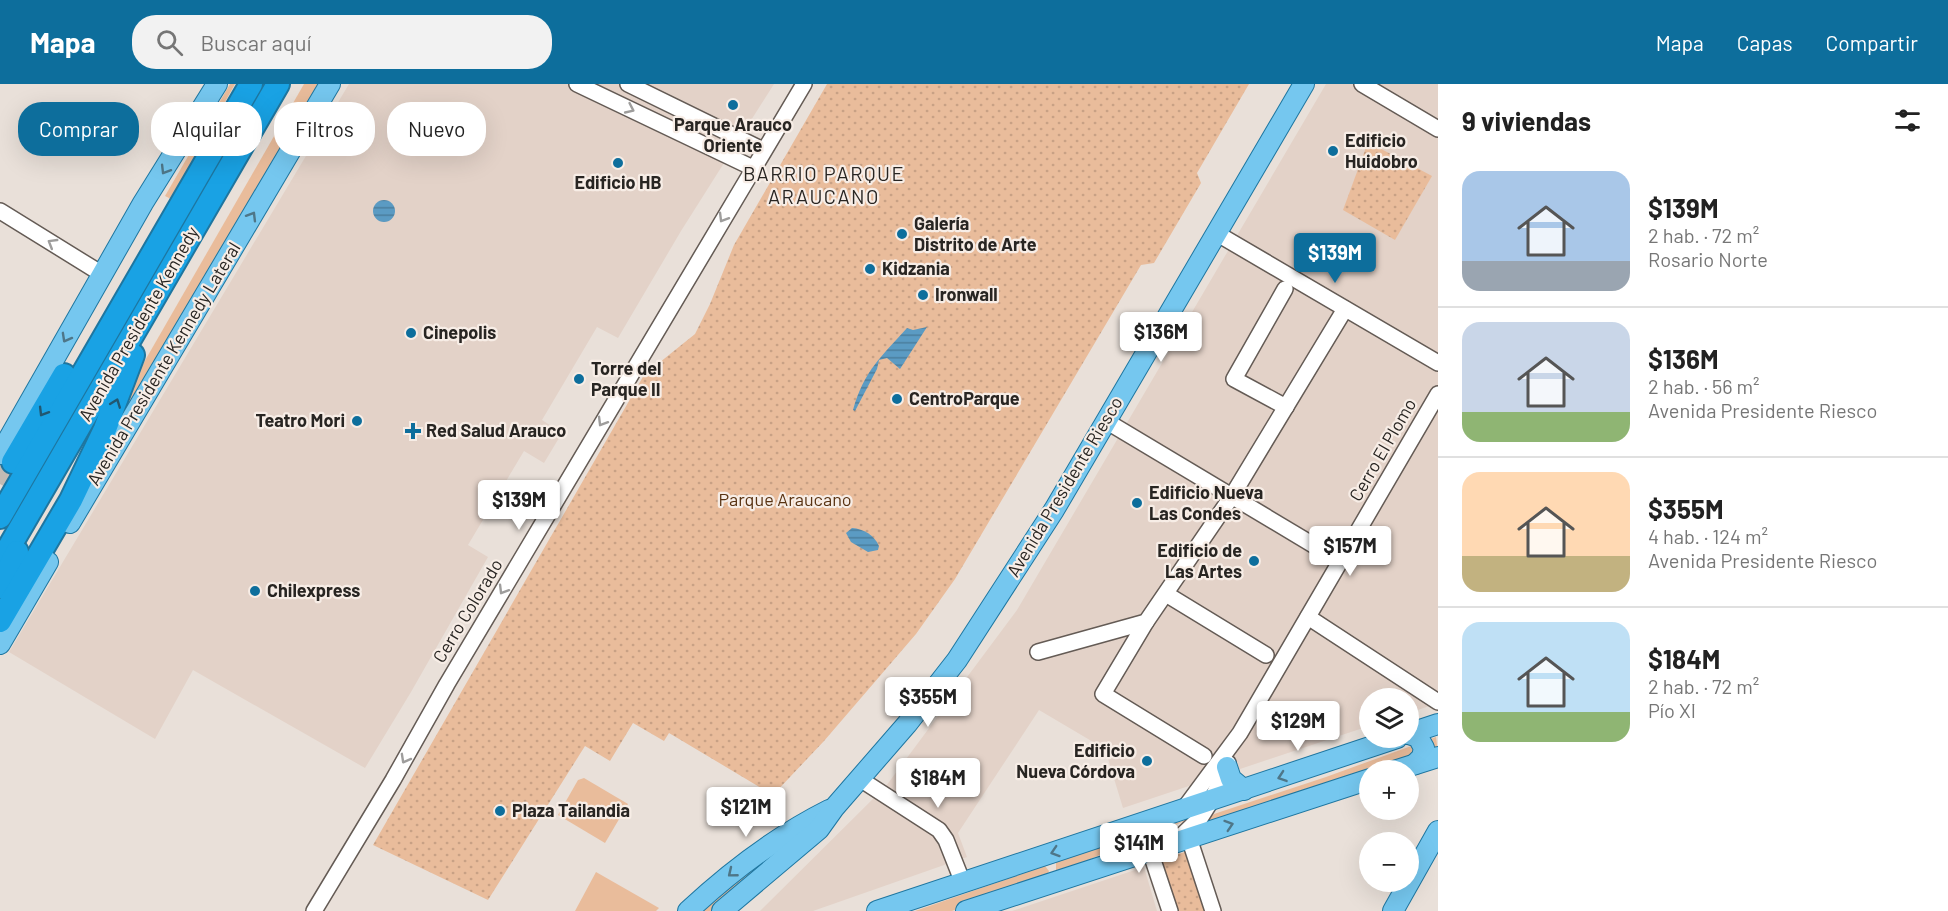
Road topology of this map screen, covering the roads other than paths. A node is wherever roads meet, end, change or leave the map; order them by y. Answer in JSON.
{"nodes":[{"id":1,"x":217,"y":84,"type":"edge"},
{"id":2,"x":251,"y":84,"type":"edge"},
{"id":3,"x":278,"y":84,"type":"edge"},
{"id":4,"x":285,"y":84,"type":"edge"},
{"id":5,"x":330,"y":84,"type":"edge"},
{"id":6,"x":577,"y":84,"type":"edge"},
{"id":7,"x":628,"y":84,"type":"edge"},
{"id":8,"x":804,"y":84,"type":"edge"},
{"id":9,"x":1304,"y":84,"type":"edge"},
{"id":10,"x":1362,"y":84,"type":"edge"},
{"id":11,"x":262,"y":112,"type":"edge"},
{"id":12,"x":262,"y":115,"type":"edge"},
{"id":13,"x":1438,"y":129,"type":"edge"},
{"id":14,"x":763,"y":150,"type":"junction"},
{"id":15,"x":236,"y":156,"type":"edge"},
{"id":16,"x":753,"y":168,"type":"junction"},
{"id":17,"x":0,"y":211,"type":"edge"},
{"id":18,"x":169,"y":224,"type":"junction"},
{"id":19,"x":1216,"y":233,"type":"junction"},
{"id":20,"x":102,"y":274,"type":"junction"},
{"id":21,"x":1285,"y":289,"type":"dead end"},
{"id":22,"x":151,"y":303,"type":"junction"},
{"id":23,"x":1345,"y":309,"type":"junction"},
{"id":24,"x":1438,"y":363,"type":"edge"},
{"id":25,"x":1438,"y":394,"type":"edge"},
{"id":26,"x":1286,"y":407,"type":"junction"},
{"id":27,"x":1106,"y":421,"type":"junction"},
{"id":28,"x":5,"y":432,"type":"edge"},
{"id":29,"x":37,"y":454,"type":"junction"},
{"id":30,"x":7,"y":458,"type":"edge"},
{"id":31,"x":60,"y":461,"type":"junction"},
{"id":32,"x":1232,"y":496,"type":"junction"},
{"id":33,"x":0,"y":502,"type":"edge"},
{"id":34,"x":0,"y":517,"type":"edge"},
{"id":35,"x":1340,"y":561,"type":"junction"},
{"id":36,"x":0,"y":563,"type":"edge"},
{"id":37,"x":0,"y":587,"type":"edge"},
{"id":38,"x":1166,"y":594,"type":"junction"},
{"id":39,"x":1308,"y":616,"type":"junction"},
{"id":40,"x":0,"y":621,"type":"edge"},
{"id":41,"x":1146,"y":622,"type":"junction"},
{"id":42,"x":0,"y":644,"type":"edge"},
{"id":43,"x":1038,"y":652,"type":"dead end"},
{"id":44,"x":1266,"y":654,"type":"dead end"},
{"id":45,"x":1438,"y":702,"type":"edge"},
{"id":46,"x":1438,"y":724,"type":"edge"},
{"id":47,"x":1419,"y":731,"type":"edge"},
{"id":48,"x":1419,"y":739,"type":"edge"},
{"id":49,"x":1233,"y":744,"type":"junction"},
{"id":50,"x":1367,"y":748,"type":"edge"},
{"id":51,"x":1204,"y":756,"type":"dead end"},
{"id":52,"x":1438,"y":757,"type":"edge"},
{"id":53,"x":1419,"y":760,"type":"edge"},
{"id":54,"x":1419,"y":763,"type":"edge"},
{"id":55,"x":1227,"y":767,"type":"junction"},
{"id":56,"x":860,"y":779,"type":"junction"},
{"id":57,"x":1359,"y":783,"type":"edge"},
{"id":58,"x":1244,"y":790,"type":"junction"},
{"id":59,"x":1211,"y":801,"type":"junction"},
{"id":60,"x":834,"y":808,"type":"junction"},
{"id":61,"x":1183,"y":810,"type":"junction"},
{"id":62,"x":1181,"y":841,"type":"junction"},
{"id":63,"x":1435,"y":843,"type":"edge"},
{"id":64,"x":1150,"y":851,"type":"junction"},
{"id":65,"x":963,"y":883,"type":"junction"},
{"id":66,"x":314,"y":911,"type":"edge"},
{"id":67,"x":688,"y":911,"type":"edge"},
{"id":68,"x":722,"y":911,"type":"edge"},
{"id":69,"x":877,"y":911,"type":"edge"},
{"id":70,"x":966,"y":911,"type":"edge"},
{"id":71,"x":1170,"y":911,"type":"edge"},
{"id":72,"x":1213,"y":911,"type":"edge"},
{"id":73,"x":1393,"y":911,"type":"edge"}],
"edges":[{"from":1,"to":20,"type":"main road","one_way":true},
{"from":2,"to":18,"type":"highway","name":"Avenida Presidente Kennedy"},
{"from":3,"to":11,"type":"highway","name":"Avenida Presidente Kennedy"},
{"from":4,"to":12,"type":"highway"},
{"from":42,"to":5,"type":"main road","name":"Avenida Presidente Kennedy Lateral","one_way":true},
{"from":6,"to":16,"type":"street","one_way":true},
{"from":7,"to":14,"type":"street"},
{"from":8,"to":14,"type":"street","name":"Cerro Colorado"},
{"from":9,"to":19,"type":"main road","name":"Avenida Presidente Riesco"},
{"from":10,"to":13,"type":"street"},
{"from":14,"to":16,"type":"street","name":"Cerro Colorado"},
{"from":15,"to":22,"type":"highway","name":"Avenida Presidente Kennedy"},
{"from":16,"to":66,"type":"street","name":"Cerro Colorado","one_way":true},
{"from":20,"to":17,"type":"street","one_way":true},
{"from":18,"to":29,"type":"highway","name":"Avenida Presidente Kennedy"},
{"from":18,"to":30,"type":"highway","one_way":true},
{"from":19,"to":23,"type":"street"},
{"from":19,"to":27,"type":"main road","name":"Avenida Presidente Riesco"},
{"from":20,"to":28,"type":"main road","one_way":true},
{"from":21,"to":26,"type":"street"},
{"from":22,"to":31,"type":"highway","name":"Avenida Presidente Kennedy"},
{"from":40,"to":22,"type":"highway","one_way":true},
{"from":23,"to":24,"type":"street"},
{"from":23,"to":26,"type":"street"},
{"from":25,"to":35,"type":"street","name":"Cerro El Plomo"},
{"from":26,"to":32,"type":"street"},
{"from":27,"to":32,"type":"street"},
{"from":27,"to":56,"type":"main road","name":"Avenida Presidente Riesco"},
{"from":28,"to":30,"type":"main road"},
{"from":29,"to":33,"type":"highway"},
{"from":29,"to":34,"type":"highway","name":"Avenida Presidente Kennedy"},
{"from":31,"to":36,"type":"highway","name":"Avenida Presidente Kennedy"},
{"from":31,"to":37,"type":"highway"},
{"from":32,"to":35,"type":"street"},
{"from":32,"to":38,"type":"street"},
{"from":35,"to":39,"type":"street","name":"Cerro El Plomo"},
{"from":38,"to":41,"type":"street"},
{"from":38,"to":44,"type":"street"},
{"from":39,"to":45,"type":"street"},
{"from":39,"to":49,"type":"street","name":"Cerro El Plomo"},
{"from":41,"to":43,"type":"street"},
{"from":41,"to":51,"type":"street"},
{"from":46,"to":47,"type":"main road"},
{"from":48,"to":53,"type":"main road"},
{"from":49,"to":55,"type":"street","name":"Cerro El Plomo"},
{"from":49,"to":61,"type":"street","name":"Cerro El Plomo"},
{"from":50,"to":58,"type":"main road","one_way":true},
{"from":52,"to":54,"type":"main road"},
{"from":55,"to":58,"type":"main road"},
{"from":55,"to":59,"type":"street","name":"Cerro El Plomo"},
{"from":56,"to":60,"type":"main road","name":"Avenida Presidente Riesco"},
{"from":56,"to":65,"type":"street"},
{"from":62,"to":57,"type":"main road","one_way":true},
{"from":58,"to":59,"type":"main road"},
{"from":59,"to":61,"type":"main road"},
{"from":59,"to":62,"type":"street","name":"Cerro El Plomo"},
{"from":60,"to":67,"type":"main road","name":"Avenida Presidente Riesco","one_way":true},
{"from":60,"to":68,"type":"main road","name":"Avenida Presidente Riesco"},
{"from":61,"to":65,"type":"main road","one_way":true},
{"from":62,"to":64,"type":"main road"},
{"from":62,"to":72,"type":"street"},
{"from":63,"to":73,"type":"main road"},
{"from":64,"to":70,"type":"main road"},
{"from":64,"to":71,"type":"street"},
{"from":65,"to":69,"type":"main road"}]}
